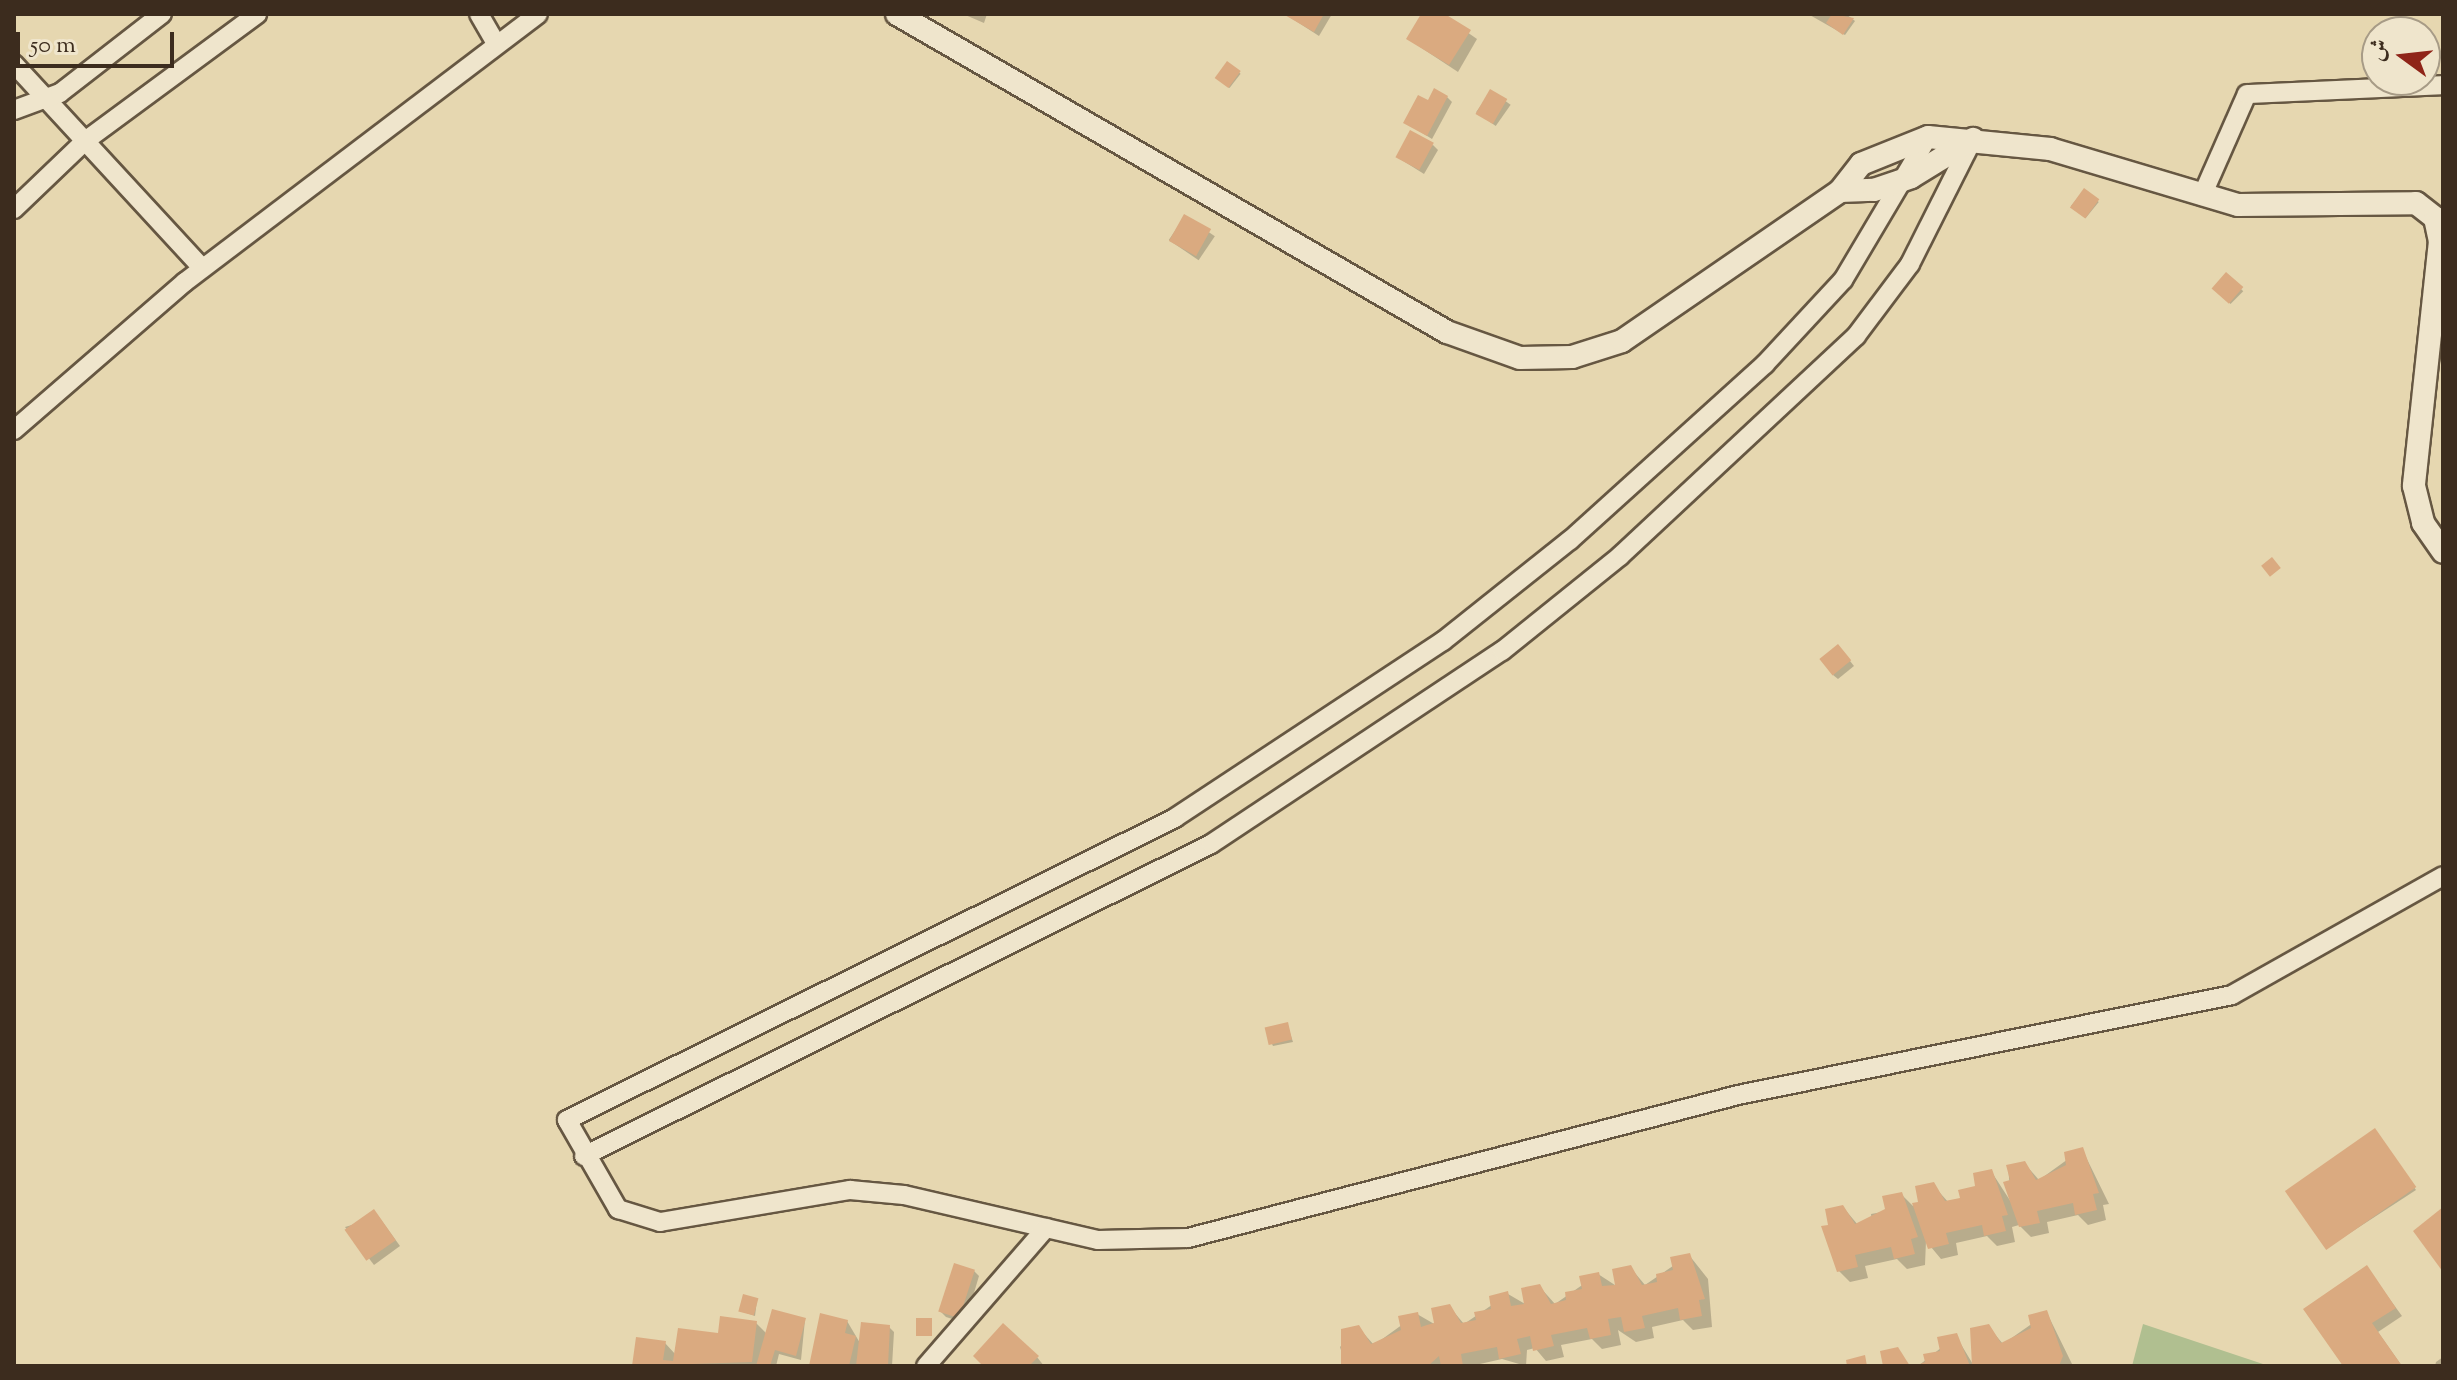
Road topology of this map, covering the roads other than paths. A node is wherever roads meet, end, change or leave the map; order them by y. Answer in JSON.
{"nodes":[{"id":1,"x":162,"y":14,"type":"edge"},
{"id":2,"x":257,"y":14,"type":"edge"},
{"id":3,"x":479,"y":14,"type":"edge"},
{"id":4,"x":538,"y":14,"type":"edge"},
{"id":5,"x":897,"y":14,"type":"edge"},
{"id":6,"x":496,"y":44,"type":"junction"},
{"id":7,"x":14,"y":64,"type":"edge"},
{"id":8,"x":2443,"y":85,"type":"edge"},
{"id":9,"x":46,"y":101,"type":"junction"},
{"id":10,"x":14,"y":110,"type":"edge"},
{"id":11,"x":1928,"y":137,"type":"junction"},
{"id":12,"x":1973,"y":139,"type":"junction"},
{"id":13,"x":85,"y":141,"type":"junction"},
{"id":14,"x":1911,"y":177,"type":"junction"},
{"id":15,"x":1840,"y":191,"type":"junction"},
{"id":16,"x":2202,"y":196,"type":"junction"},
{"id":17,"x":14,"y":209,"type":"edge"},
{"id":18,"x":2441,"y":229,"type":"edge"},
{"id":19,"x":202,"y":268,"type":"junction"},
{"id":20,"x":14,"y":430,"type":"edge"},
{"id":21,"x":2443,"y":552,"type":"edge"},
{"id":22,"x":2443,"y":876,"type":"edge"},
{"id":23,"x":584,"y":1156,"type":"junction"},
{"id":24,"x":1046,"y":1228,"type":"junction"},
{"id":25,"x":926,"y":1366,"type":"edge"}],
"edges":[{"from":1,"to":9,"type":"street"},
{"from":2,"to":13,"type":"street"},
{"from":3,"to":6,"type":"street"},
{"from":4,"to":6,"type":"street"},
{"from":5,"to":15,"type":"street"},
{"from":6,"to":19,"type":"street"},
{"from":7,"to":9,"type":"street"},
{"from":8,"to":16,"type":"street"},
{"from":9,"to":10,"type":"street"},
{"from":9,"to":13,"type":"street"},
{"from":11,"to":12,"type":"street"},
{"from":11,"to":14,"type":"street"},
{"from":11,"to":15,"type":"street"},
{"from":12,"to":14,"type":"street"},
{"from":12,"to":16,"type":"street"},
{"from":12,"to":23,"type":"street"},
{"from":13,"to":17,"type":"street"},
{"from":13,"to":19,"type":"street"},
{"from":14,"to":15,"type":"street"},
{"from":14,"to":23,"type":"street"},
{"from":16,"to":18,"type":"street"},
{"from":18,"to":21,"type":"street"},
{"from":19,"to":20,"type":"street"},
{"from":22,"to":24,"type":"street"},
{"from":23,"to":24,"type":"street"},
{"from":24,"to":25,"type":"street"}]}
